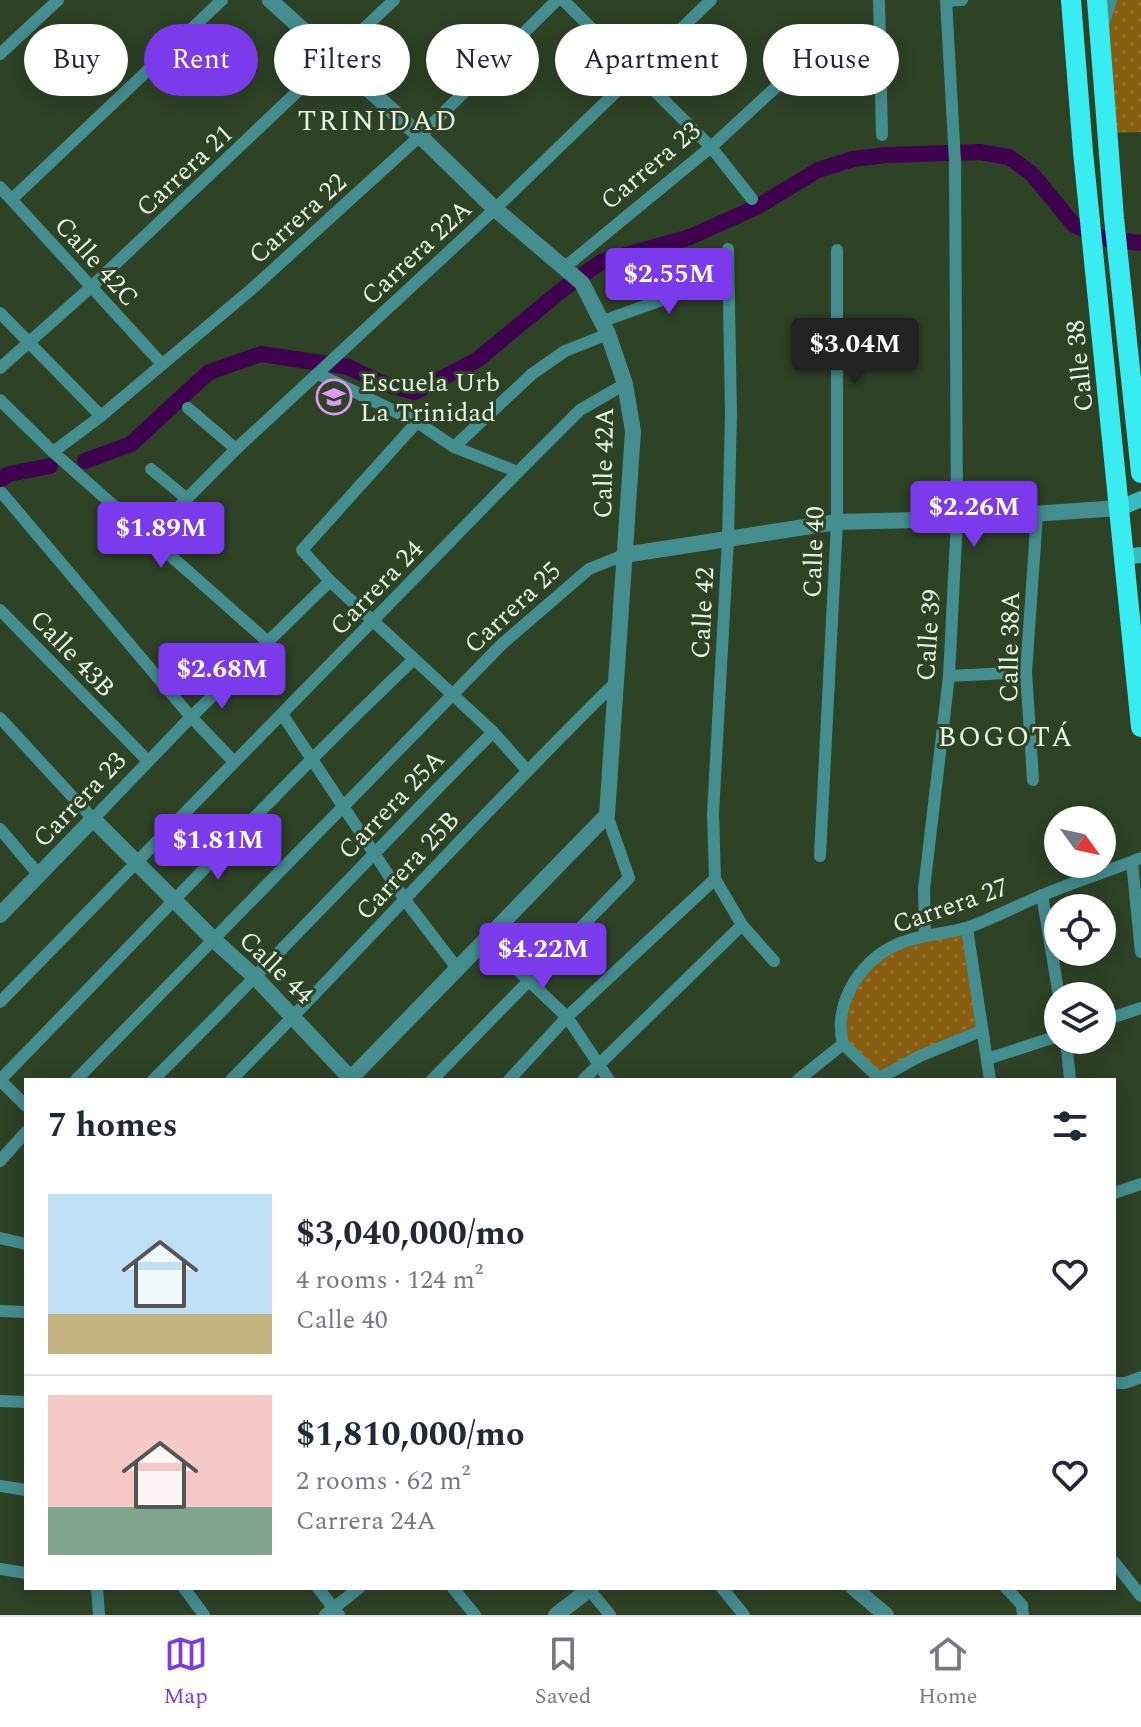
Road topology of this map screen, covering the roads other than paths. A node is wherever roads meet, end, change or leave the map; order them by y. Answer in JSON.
{"nodes":[{"id":1,"x":58,"y":0,"type":"edge"},
{"id":2,"x":222,"y":0,"type":"edge"},
{"id":3,"x":270,"y":0,"type":"edge"},
{"id":4,"x":394,"y":0,"type":"edge"},
{"id":5,"x":557,"y":0,"type":"edge"},
{"id":6,"x":563,"y":0,"type":"edge"},
{"id":7,"x":711,"y":0,"type":"edge"},
{"id":8,"x":879,"y":0,"type":"edge"},
{"id":9,"x":962,"y":0,"type":"edge"},
{"id":10,"x":1071,"y":0,"type":"edge"},
{"id":11,"x":1097,"y":0,"type":"edge"},
{"id":12,"x":1111,"y":0,"type":"edge"},
{"id":13,"x":946,"y":1,"type":"edge"},
{"id":14,"x":296,"y":24,"type":"edge"},
{"id":15,"x":370,"y":24,"type":"edge"},
{"id":16,"x":587,"y":24,"type":"edge"},
{"id":17,"x":686,"y":24,"type":"edge"},
{"id":18,"x":1100,"y":35,"type":"junction"},
{"id":19,"x":0,"y":54,"type":"edge"},
{"id":20,"x":295,"y":96,"type":"edge"},
{"id":21,"x":375,"y":96,"type":"edge"},
{"id":22,"x":612,"y":96,"type":"edge"},
{"id":23,"x":659,"y":96,"type":"edge"},
{"id":24,"x":766,"y":96,"type":"edge"},
{"id":25,"x":882,"y":135,"type":"dead end"},
{"id":26,"x":420,"y":136,"type":"junction"},
{"id":27,"x":711,"y":147,"type":"junction"},
{"id":28,"x":0,"y":187,"type":"edge"},
{"id":29,"x":12,"y":199,"type":"junction"},
{"id":30,"x":752,"y":199,"type":"dead end"},
{"id":31,"x":495,"y":209,"type":"junction"},
{"id":32,"x":728,"y":249,"type":"dead end"},
{"id":33,"x":837,"y":250,"type":"dead end"},
{"id":34,"x":569,"y":271,"type":"junction"},
{"id":35,"x":728,"y":282,"type":"junction"},
{"id":36,"x":90,"y":288,"type":"junction"},
{"id":37,"x":0,"y":313,"type":"edge"},
{"id":38,"x":606,"y":328,"type":"junction"},
{"id":39,"x":30,"y":342,"type":"junction"},
{"id":40,"x":161,"y":363,"type":"junction"},
{"id":41,"x":0,"y":368,"type":"edge"},
{"id":42,"x":320,"y":372,"type":"junction"},
{"id":43,"x":625,"y":384,"type":"junction"},
{"id":44,"x":0,"y":400,"type":"edge"},
{"id":45,"x":188,"y":408,"type":"dead end"},
{"id":46,"x":101,"y":416,"type":"junction"},
{"id":47,"x":417,"y":422,"type":"junction"},
{"id":48,"x":1139,"y":434,"type":"edge"},
{"id":49,"x":454,"y":447,"type":"junction"},
{"id":50,"x":236,"y":449,"type":"junction"},
{"id":51,"x":53,"y":452,"type":"junction"},
{"id":52,"x":151,"y":469,"type":"dead end"},
{"id":53,"x":518,"y":472,"type":"junction"},
{"id":54,"x":1141,"y":473,"type":"edge"},
{"id":55,"x":1,"y":494,"type":"edge"},
{"id":56,"x":186,"y":498,"type":"junction"},
{"id":57,"x":1141,"y":499,"type":"edge"},
{"id":58,"x":1120,"y":508,"type":"junction"},
{"id":59,"x":1037,"y":515,"type":"junction"},
{"id":60,"x":957,"y":519,"type":"junction"},
{"id":61,"x":837,"y":522,"type":"junction"},
{"id":62,"x":150,"y":536,"type":"junction"},
{"id":63,"x":728,"y":539,"type":"junction"},
{"id":64,"x":624,"y":555,"type":"junction"},
{"id":65,"x":1132,"y":556,"type":"edge"},
{"id":66,"x":330,"y":581,"type":"junction"},
{"id":67,"x":0,"y":610,"type":"edge"},
{"id":68,"x":373,"y":622,"type":"junction"},
{"id":69,"x":267,"y":641,"type":"junction"},
{"id":70,"x":413,"y":660,"type":"junction"},
{"id":71,"x":1026,"y":672,"type":"junction"},
{"id":72,"x":949,"y":676,"type":"junction"},
{"id":73,"x":617,"y":681,"type":"junction"},
{"id":74,"x":454,"y":696,"type":"junction"},
{"id":75,"x":282,"y":714,"type":"junction"},
{"id":76,"x":191,"y":717,"type":"junction"},
{"id":77,"x":0,"y":718,"type":"edge"},
{"id":78,"x":1141,"y":727,"type":"edge"},
{"id":79,"x":493,"y":732,"type":"junction"},
{"id":80,"x":312,"y":756,"type":"junction"},
{"id":81,"x":148,"y":761,"type":"junction"},
{"id":82,"x":234,"y":762,"type":"junction"},
{"id":83,"x":526,"y":769,"type":"junction"},
{"id":84,"x":1033,"y":780,"type":"dead end"},
{"id":85,"x":343,"y":806,"type":"junction"},
{"id":86,"x":607,"y":815,"type":"junction"},
{"id":87,"x":93,"y":819,"type":"junction"},
{"id":88,"x":0,"y":829,"type":"edge"},
{"id":89,"x":374,"y":851,"type":"junction"},
{"id":90,"x":820,"y":856,"type":"dead end"},
{"id":91,"x":1136,"y":860,"type":"edge"},
{"id":92,"x":136,"y":863,"type":"junction"},
{"id":93,"x":39,"y":875,"type":"junction"},
{"id":94,"x":715,"y":879,"type":"junction"},
{"id":95,"x":1042,"y":895,"type":"junction"},
{"id":96,"x":405,"y":900,"type":"junction"},
{"id":97,"x":175,"y":902,"type":"junction"},
{"id":98,"x":0,"y":915,"type":"edge"},
{"id":99,"x":742,"y":925,"type":"junction"},
{"id":100,"x":967,"y":928,"type":"junction"},
{"id":101,"x":925,"y":936,"type":"junction"},
{"id":102,"x":213,"y":939,"type":"junction"},
{"id":103,"x":486,"y":940,"type":"junction"},
{"id":104,"x":1141,"y":952,"type":"edge"},
{"id":105,"x":774,"y":961,"type":"dead end"},
{"id":106,"x":457,"y":968,"type":"junction"},
{"id":107,"x":256,"y":978,"type":"junction"},
{"id":108,"x":529,"y":979,"type":"junction"},
{"id":109,"x":1057,"y":982,"type":"edge"},
{"id":110,"x":0,"y":1002,"type":"edge"},
{"id":111,"x":1141,"y":1008,"type":"edge"},
{"id":112,"x":1116,"y":1016,"type":"edge"},
{"id":113,"x":294,"y":1017,"type":"junction"},
{"id":114,"x":567,"y":1017,"type":"junction"},
{"id":115,"x":981,"y":1031,"type":"junction"},
{"id":116,"x":1044,"y":1041,"type":"edge"},
{"id":117,"x":843,"y":1044,"type":"junction"},
{"id":118,"x":1067,"y":1054,"type":"edge"},
{"id":119,"x":987,"y":1059,"type":"junction"},
{"id":120,"x":597,"y":1063,"type":"junction"},
{"id":121,"x":78,"y":1078,"type":"edge"},
{"id":122,"x":155,"y":1078,"type":"edge"},
{"id":123,"x":233,"y":1078,"type":"edge"},
{"id":124,"x":349,"y":1078,"type":"edge"},
{"id":125,"x":351,"y":1078,"type":"edge"},
{"id":126,"x":434,"y":1078,"type":"edge"},
{"id":127,"x":511,"y":1078,"type":"edge"},
{"id":128,"x":585,"y":1078,"type":"edge"},
{"id":129,"x":608,"y":1078,"type":"edge"},
{"id":130,"x":800,"y":1078,"type":"edge"},
{"id":131,"x":879,"y":1078,"type":"edge"},
{"id":132,"x":882,"y":1078,"type":"edge"},
{"id":133,"x":990,"y":1078,"type":"edge"},
{"id":134,"x":1070,"y":1078,"type":"edge"},
{"id":135,"x":0,"y":1080,"type":"edge"},
{"id":136,"x":24,"y":1104,"type":"edge"},
{"id":137,"x":24,"y":1134,"type":"edge"},
{"id":138,"x":0,"y":1161,"type":"edge"},
{"id":139,"x":1141,"y":1184,"type":"edge"},
{"id":140,"x":1116,"y":1192,"type":"edge"},
{"id":141,"x":0,"y":1238,"type":"edge"},
{"id":142,"x":24,"y":1244,"type":"edge"},
{"id":143,"x":0,"y":1311,"type":"edge"},
{"id":144,"x":24,"y":1312,"type":"edge"},
{"id":145,"x":1141,"y":1377,"type":"edge"},
{"id":146,"x":1116,"y":1383,"type":"edge"},
{"id":147,"x":0,"y":1401,"type":"edge"},
{"id":148,"x":24,"y":1402,"type":"edge"},
{"id":149,"x":0,"y":1486,"type":"edge"},
{"id":150,"x":24,"y":1490,"type":"edge"},
{"id":151,"x":1116,"y":1565,"type":"edge"},
{"id":152,"x":0,"y":1569,"type":"edge"},
{"id":153,"x":24,"y":1573,"type":"edge"},
{"id":154,"x":97,"y":1590,"type":"edge"},
{"id":155,"x":185,"y":1590,"type":"edge"},
{"id":156,"x":319,"y":1590,"type":"edge"},
{"id":157,"x":357,"y":1590,"type":"edge"},
{"id":158,"x":455,"y":1590,"type":"edge"},
{"id":159,"x":588,"y":1590,"type":"edge"},
{"id":160,"x":590,"y":1590,"type":"edge"},
{"id":161,"x":724,"y":1590,"type":"edge"},
{"id":162,"x":856,"y":1590,"type":"edge"},
{"id":163,"x":1008,"y":1590,"type":"edge"},
{"id":164,"x":1141,"y":1596,"type":"edge"},
{"id":165,"x":333,"y":1613,"type":"edge"},
{"id":166,"x":99,"y":1615,"type":"edge"},
{"id":167,"x":204,"y":1615,"type":"edge"},
{"id":168,"x":475,"y":1615,"type":"edge"},
{"id":169,"x":556,"y":1615,"type":"edge"},
{"id":170,"x":610,"y":1615,"type":"edge"},
{"id":171,"x":744,"y":1615,"type":"edge"},
{"id":172,"x":886,"y":1615,"type":"edge"},
{"id":173,"x":1023,"y":1615,"type":"edge"}],
"edges":[{"from":1,"to":19,"type":"street"},
{"from":2,"to":29,"type":"street"},
{"from":3,"to":14,"type":"street","name":"Calle 42A"},
{"from":4,"to":15,"type":"street","name":"Carrera 21"},
{"from":5,"to":26,"type":"street","name":"Carrera 22"},
{"from":6,"to":16,"type":"street"},
{"from":7,"to":17,"type":"street","name":"Carrera 22A"},
{"from":8,"to":25,"type":"street"},
{"from":9,"to":13,"type":"street"},
{"from":10,"to":58,"type":"highway","name":"Calle 38"},
{"from":11,"to":18,"type":"highway","name":"Calle 38"},
{"from":12,"to":18,"type":"street"},
{"from":13,"to":60,"type":"street","name":"Calle 39"},
{"from":18,"to":48,"type":"highway","name":"Calle 38"},
{"from":20,"to":36,"type":"street","name":"Carrera 21"},
{"from":21,"to":26,"type":"street","name":"Calle 42A"},
{"from":22,"to":31,"type":"street","name":"Carrera 22A"},
{"from":23,"to":27,"type":"street"},
{"from":24,"to":27,"type":"street","name":"Carrera 23"},
{"from":26,"to":31,"type":"street","name":"Calle 42A"},
{"from":26,"to":40,"type":"street","name":"Carrera 22"},
{"from":27,"to":30,"type":"street"},
{"from":27,"to":34,"type":"street","name":"Carrera 23"},
{"from":28,"to":29,"type":"street","name":"Calle 42C"},
{"from":29,"to":36,"type":"street","name":"Calle 42C"},
{"from":31,"to":34,"type":"street","name":"Calle 42A"},
{"from":31,"to":42,"type":"street","name":"Carrera 22A"},
{"from":32,"to":35,"type":"street","name":"Calle 42"},
{"from":33,"to":61,"type":"street","name":"Calle 40"},
{"from":34,"to":38,"type":"street","name":"Calle 42A"},
{"from":35,"to":38,"type":"street"},
{"from":35,"to":63,"type":"street","name":"Calle 42"},
{"from":36,"to":39,"type":"street","name":"Carrera 21"},
{"from":36,"to":40,"type":"street","name":"Calle 42C"},
{"from":37,"to":39,"type":"street"},
{"from":38,"to":43,"type":"street","name":"Calle 42A"},
{"from":38,"to":49,"type":"street"},
{"from":39,"to":41,"type":"street","name":"Carrera 21"},
{"from":39,"to":46,"type":"street"},
{"from":40,"to":46,"type":"street","name":"Carrera 22"},
{"from":42,"to":47,"type":"street"},
{"from":42,"to":50,"type":"street","name":"Carrera 22A"},
{"from":43,"to":53,"type":"street","name":"Carrera 24"},
{"from":43,"to":64,"type":"street","name":"Calle 42A"},
{"from":44,"to":51,"type":"street"},
{"from":45,"to":50,"type":"street"},
{"from":46,"to":51,"type":"street","name":"Carrera 22"},
{"from":47,"to":49,"type":"street"},
{"from":47,"to":66,"type":"street"},
{"from":48,"to":54,"type":"highway","name":"Calle 38"},
{"from":49,"to":53,"type":"street"},
{"from":50,"to":56,"type":"street","name":"Carrera 22A"},
{"from":51,"to":62,"type":"street"},
{"from":52,"to":56,"type":"street"},
{"from":53,"to":68,"type":"street","name":"Carrera 24"},
{"from":55,"to":76,"type":"street"},
{"from":56,"to":62,"type":"street","name":"Carrera 22A"},
{"from":57,"to":58,"type":"main road","name":"Carrera 25"},
{"from":58,"to":59,"type":"street","name":"Carrera 25"},
{"from":58,"to":65,"type":"highway","name":"Calle 38"},
{"from":59,"to":60,"type":"street","name":"Carrera 25"},
{"from":59,"to":71,"type":"street","name":"Calle 38A"},
{"from":60,"to":61,"type":"street","name":"Carrera 25"},
{"from":60,"to":72,"type":"street","name":"Calle 39"},
{"from":61,"to":63,"type":"street","name":"Carrera 25"},
{"from":61,"to":90,"type":"street","name":"Calle 40"},
{"from":62,"to":69,"type":"street"},
{"from":63,"to":64,"type":"street","name":"Carrera 25"},
{"from":63,"to":94,"type":"street","name":"Calle 42"},
{"from":64,"to":73,"type":"street","name":"Calle 42A"},
{"from":64,"to":74,"type":"street","name":"Carrera 25"},
{"from":65,"to":78,"type":"highway","name":"Calle 38"},
{"from":66,"to":68,"type":"street"},
{"from":66,"to":69,"type":"street","name":"Carrera 23"},
{"from":67,"to":81,"type":"street","name":"Calle 43B"},
{"from":68,"to":70,"type":"street"},
{"from":68,"to":75,"type":"street","name":"Carrera 24"},
{"from":69,"to":76,"type":"street","name":"Carrera 23"},
{"from":70,"to":74,"type":"street"},
{"from":70,"to":80,"type":"street"},
{"from":71,"to":72,"type":"street"},
{"from":71,"to":84,"type":"street","name":"Calle 38A"},
{"from":72,"to":101,"type":"street","name":"Calle 39"},
{"from":73,"to":83,"type":"street","name":"Carrera 25B"},
{"from":73,"to":86,"type":"street","name":"Calle 42A"},
{"from":74,"to":79,"type":"street"},
{"from":74,"to":85,"type":"street","name":"Carrera 25"},
{"from":75,"to":80,"type":"street"},
{"from":75,"to":82,"type":"street","name":"Carrera 24"},
{"from":76,"to":81,"type":"street","name":"Carrera 23"},
{"from":76,"to":82,"type":"street"},
{"from":77,"to":87,"type":"street","name":"Calle 44"},
{"from":79,"to":83,"type":"street"},
{"from":79,"to":89,"type":"street","name":"Carrera 25A"},
{"from":80,"to":85,"type":"street"},
{"from":80,"to":97,"type":"street"},
{"from":81,"to":87,"type":"street","name":"Carrera 23"},
{"from":82,"to":92,"type":"street","name":"Carrera 24"},
{"from":83,"to":96,"type":"street","name":"Carrera 25B"},
{"from":85,"to":89,"type":"street"},
{"from":85,"to":102,"type":"street","name":"Carrera 25"},
{"from":86,"to":103,"type":"street"},
{"from":86,"to":108,"type":"street","name":"Calle 42A"},
{"from":87,"to":92,"type":"street","name":"Calle 44"},
{"from":87,"to":93,"type":"street","name":"Carrera 23"},
{"from":88,"to":93,"type":"street"},
{"from":89,"to":96,"type":"street"},
{"from":89,"to":107,"type":"street","name":"Carrera 25A"},
{"from":91,"to":95,"type":"street","name":"Carrera 27"},
{"from":91,"to":104,"type":"street"},
{"from":92,"to":97,"type":"street","name":"Calle 44"},
{"from":92,"to":110,"type":"street","name":"Carrera 24"},
{"from":93,"to":98,"type":"street","name":"Carrera 23"},
{"from":94,"to":99,"type":"street","name":"Calle 42"},
{"from":94,"to":114,"type":"street"},
{"from":95,"to":100,"type":"street","name":"Carrera 27"},
{"from":95,"to":109,"type":"street"},
{"from":96,"to":106,"type":"street"},
{"from":96,"to":113,"type":"street","name":"Carrera 25B"},
{"from":97,"to":102,"type":"street","name":"Calle 44"},
{"from":97,"to":135,"type":"street"},
{"from":99,"to":105,"type":"street","name":"Calle 42"},
{"from":99,"to":120,"type":"street"},
{"from":100,"to":101,"type":"street","name":"Carrera 27"},
{"from":100,"to":115,"type":"street"},
{"from":101,"to":117,"type":"street","name":"Carrera 27"},
{"from":102,"to":107,"type":"street","name":"Calle 44"},
{"from":102,"to":121,"type":"street","name":"Carrera 25"},
{"from":103,"to":106,"type":"street"},
{"from":103,"to":108,"type":"street"},
{"from":106,"to":125,"type":"street"},
{"from":107,"to":113,"type":"street","name":"Calle 44"},
{"from":107,"to":122,"type":"street","name":"Carrera 25A"},
{"from":108,"to":114,"type":"street"},
{"from":108,"to":126,"type":"street"},
{"from":111,"to":112,"type":"street"},
{"from":113,"to":123,"type":"street","name":"Carrera 25B"},
{"from":113,"to":124,"type":"street","name":"Calle 44"},
{"from":114,"to":120,"type":"street"},
{"from":114,"to":127,"type":"street"},
{"from":115,"to":119,"type":"street"},
{"from":115,"to":132,"type":"street"},
{"from":116,"to":119,"type":"street"},
{"from":117,"to":130,"type":"street"},
{"from":117,"to":131,"type":"street"},
{"from":118,"to":134,"type":"street"},
{"from":119,"to":133,"type":"street"},
{"from":120,"to":128,"type":"street"},
{"from":120,"to":129,"type":"street"},
{"from":135,"to":136,"type":"street"},
{"from":137,"to":138,"type":"street"},
{"from":139,"to":140,"type":"street"},
{"from":141,"to":142,"type":"street"},
{"from":143,"to":144,"type":"street"},
{"from":145,"to":146,"type":"street"},
{"from":147,"to":148,"type":"street"},
{"from":149,"to":150,"type":"street"},
{"from":151,"to":164,"type":"street"},
{"from":152,"to":153,"type":"street"},
{"from":154,"to":166,"type":"street"},
{"from":155,"to":167,"type":"street"},
{"from":156,"to":165,"type":"street"},
{"from":157,"to":165,"type":"street"},
{"from":158,"to":168,"type":"street"},
{"from":159,"to":169,"type":"street"},
{"from":160,"to":170,"type":"street"},
{"from":161,"to":171,"type":"street"},
{"from":162,"to":172,"type":"street"},
{"from":163,"to":173,"type":"street"}]}
